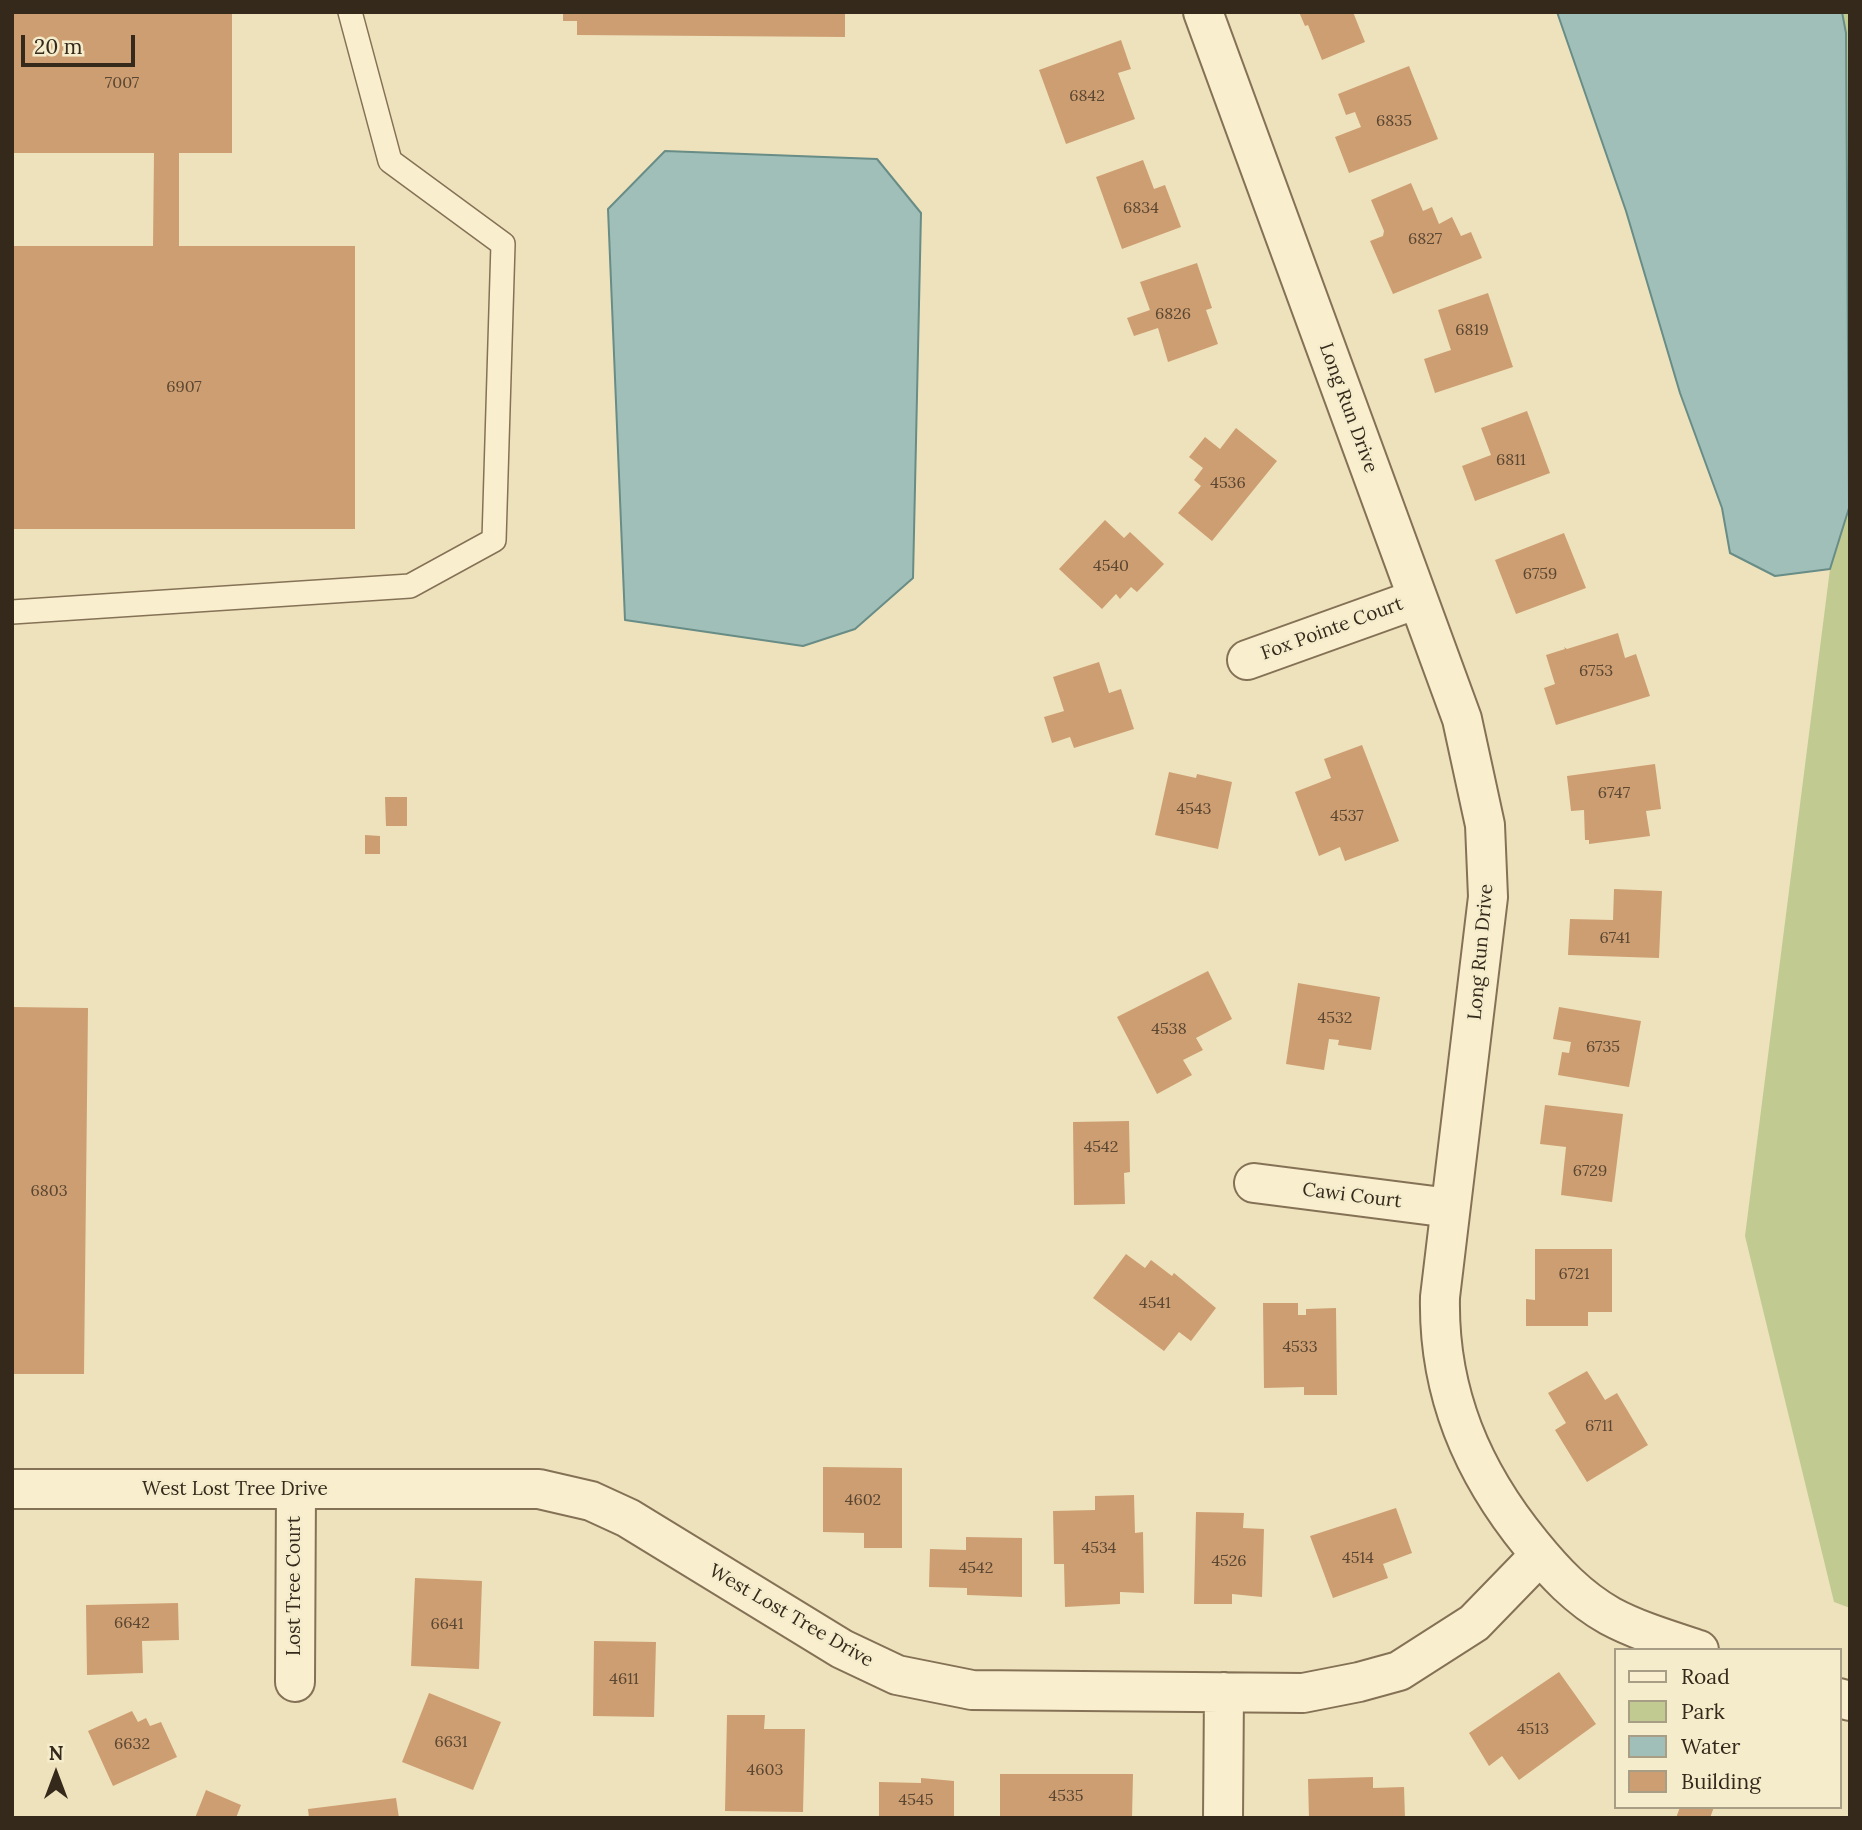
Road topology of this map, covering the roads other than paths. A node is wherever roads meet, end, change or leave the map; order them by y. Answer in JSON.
{"nodes":[{"id":1,"x":350,"y":12,"type":"edge"},
{"id":2,"x":1203,"y":12,"type":"edge"},
{"id":3,"x":1417,"y":598,"type":"junction"},
{"id":4,"x":12,"y":612,"type":"edge"},
{"id":5,"x":1247,"y":660,"type":"dead end"},
{"id":6,"x":1254,"y":1183,"type":"dead end"},
{"id":7,"x":1450,"y":1208,"type":"junction"},
{"id":8,"x":12,"y":1489,"type":"edge"},
{"id":9,"x":296,"y":1490,"type":"junction"},
{"id":10,"x":1539,"y":1555,"type":"junction"},
{"id":11,"x":1694,"y":1648,"type":"edge"},
{"id":12,"x":295,"y":1682,"type":"dead end"},
{"id":13,"x":1224,"y":1692,"type":"junction"},
{"id":14,"x":1223,"y":1818,"type":"edge"}],
"edges":[{"from":1,"to":4,"type":"lane"},
{"from":2,"to":3,"type":"street","name":"Long Run Drive"},
{"from":3,"to":5,"type":"street","name":"Fox Pointe Court"},
{"from":3,"to":7,"type":"street","name":"Long Run Drive"},
{"from":6,"to":7,"type":"street","name":"Cawi Court"},
{"from":7,"to":10,"type":"street","name":"Long Run Drive"},
{"from":8,"to":9,"type":"street","name":"West Lost Tree Drive"},
{"from":9,"to":12,"type":"street","name":"Lost Tree Court"},
{"from":9,"to":13,"type":"street","name":"West Lost Tree Drive"},
{"from":10,"to":11,"type":"street","name":"Long Run Drive"},
{"from":10,"to":13,"type":"street","name":"West Lost Tree Drive"},
{"from":13,"to":14,"type":"street"}]}
